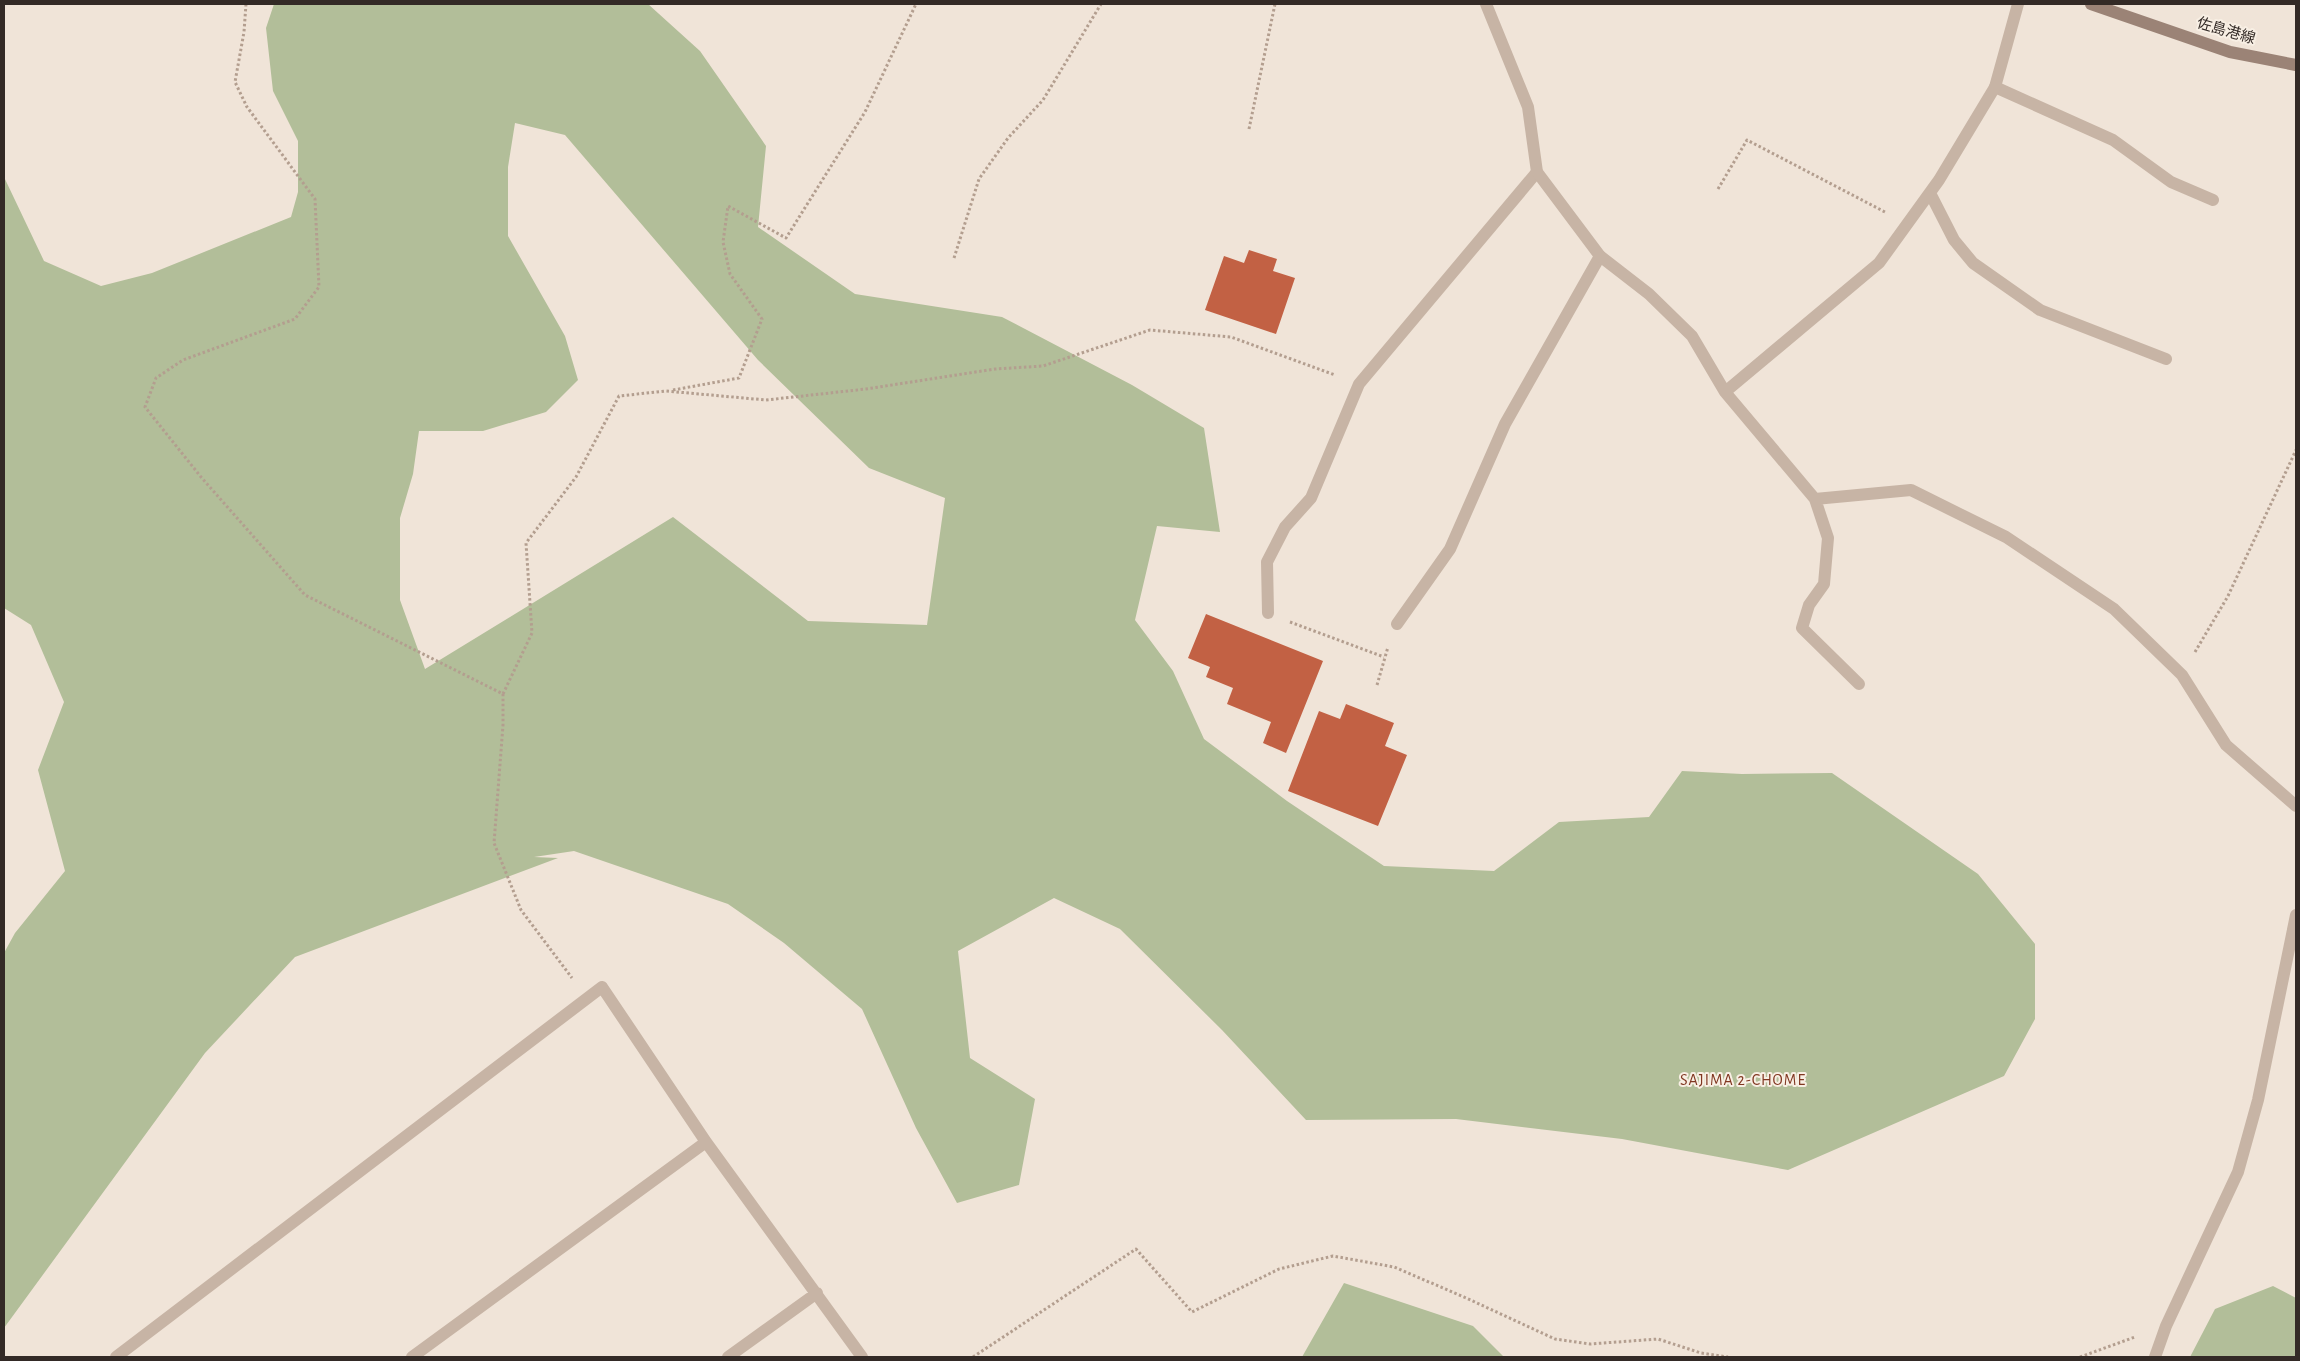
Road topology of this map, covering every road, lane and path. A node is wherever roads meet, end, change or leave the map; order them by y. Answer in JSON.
{"nodes":[{"id":1,"x":246,"y":4,"type":"edge"},
{"id":2,"x":916,"y":4,"type":"edge"},
{"id":3,"x":1100,"y":4,"type":"edge"},
{"id":4,"x":1275,"y":4,"type":"edge"},
{"id":5,"x":1486,"y":4,"type":"edge"},
{"id":6,"x":2018,"y":4,"type":"edge"},
{"id":7,"x":2091,"y":4,"type":"edge"},
{"id":8,"x":2296,"y":65,"type":"edge"},
{"id":9,"x":1995,"y":87,"type":"junction"},
{"id":10,"x":1249,"y":129,"type":"dead end"},
{"id":11,"x":1537,"y":172,"type":"junction"},
{"id":12,"x":1718,"y":189,"type":"dead end"},
{"id":13,"x":1930,"y":193,"type":"junction"},
{"id":14,"x":2213,"y":200,"type":"dead end"},
{"id":15,"x":1908,"y":224,"type":"junction"},
{"id":16,"x":1600,"y":256,"type":"junction"},
{"id":17,"x":954,"y":258,"type":"dead end"},
{"id":18,"x":2166,"y":359,"type":"dead end"},
{"id":19,"x":1359,"y":384,"type":"junction"},
{"id":20,"x":666,"y":391,"type":"junction"},
{"id":21,"x":1725,"y":392,"type":"junction"},
{"id":22,"x":2296,"y":450,"type":"edge"},
{"id":23,"x":1815,"y":499,"type":"junction"},
{"id":24,"x":1268,"y":613,"type":"joint"},
{"id":25,"x":1397,"y":624,"type":"joint"},
{"id":26,"x":1384,"y":657,"type":"junction"},
{"id":27,"x":2182,"y":675,"type":"junction"},
{"id":28,"x":1859,"y":684,"type":"dead end"},
{"id":29,"x":1378,"y":685,"type":"dead end"},
{"id":30,"x":503,"y":694,"type":"junction"},
{"id":31,"x":2296,"y":806,"type":"edge"},
{"id":32,"x":2296,"y":915,"type":"edge"},
{"id":33,"x":588,"y":998,"type":"junction"},
{"id":34,"x":706,"y":1142,"type":"junction"},
{"id":35,"x":817,"y":1293,"type":"junction"},
{"id":36,"x":2166,"y":1326,"type":"junction"},
{"id":37,"x":116,"y":1357,"type":"edge"},
{"id":38,"x":412,"y":1357,"type":"edge"},
{"id":39,"x":728,"y":1357,"type":"edge"},
{"id":40,"x":862,"y":1357,"type":"edge"},
{"id":41,"x":973,"y":1357,"type":"edge"},
{"id":42,"x":1728,"y":1357,"type":"edge"},
{"id":43,"x":2080,"y":1357,"type":"edge"},
{"id":44,"x":2155,"y":1357,"type":"edge"}],
"edges":[{"from":1,"to":30,"type":"path"},
{"from":2,"to":20,"type":"path"},
{"from":3,"to":17,"type":"path"},
{"from":4,"to":10,"type":"path"},
{"from":5,"to":11,"type":"street"},
{"from":6,"to":9,"type":"street"},
{"from":7,"to":8,"type":"main road","name":"佐島港線"},
{"from":9,"to":13,"type":"street"},
{"from":9,"to":14,"type":"street"},
{"from":11,"to":16,"type":"street"},
{"from":11,"to":19,"type":"street"},
{"from":12,"to":15,"type":"path"},
{"from":13,"to":15,"type":"street"},
{"from":13,"to":18,"type":"street"},
{"from":15,"to":21,"type":"street"},
{"from":16,"to":21,"type":"street"},
{"from":16,"to":25,"type":"street"},
{"from":19,"to":20,"type":"path"},
{"from":19,"to":24,"type":"street"},
{"from":20,"to":30,"type":"path"},
{"from":21,"to":23,"type":"street"},
{"from":22,"to":27,"type":"path"},
{"from":23,"to":27,"type":"street"},
{"from":23,"to":28,"type":"street"},
{"from":24,"to":26,"type":"path"},
{"from":25,"to":26,"type":"path"},
{"from":26,"to":29,"type":"path"},
{"from":27,"to":31,"type":"street"},
{"from":30,"to":33,"type":"path"},
{"from":32,"to":36,"type":"street"},
{"from":33,"to":34,"type":"street"},
{"from":33,"to":37,"type":"street"},
{"from":34,"to":35,"type":"street"},
{"from":34,"to":38,"type":"street"},
{"from":35,"to":39,"type":"street"},
{"from":35,"to":40,"type":"street"},
{"from":36,"to":43,"type":"path"},
{"from":36,"to":44,"type":"street"},
{"from":41,"to":42,"type":"path"}]}
